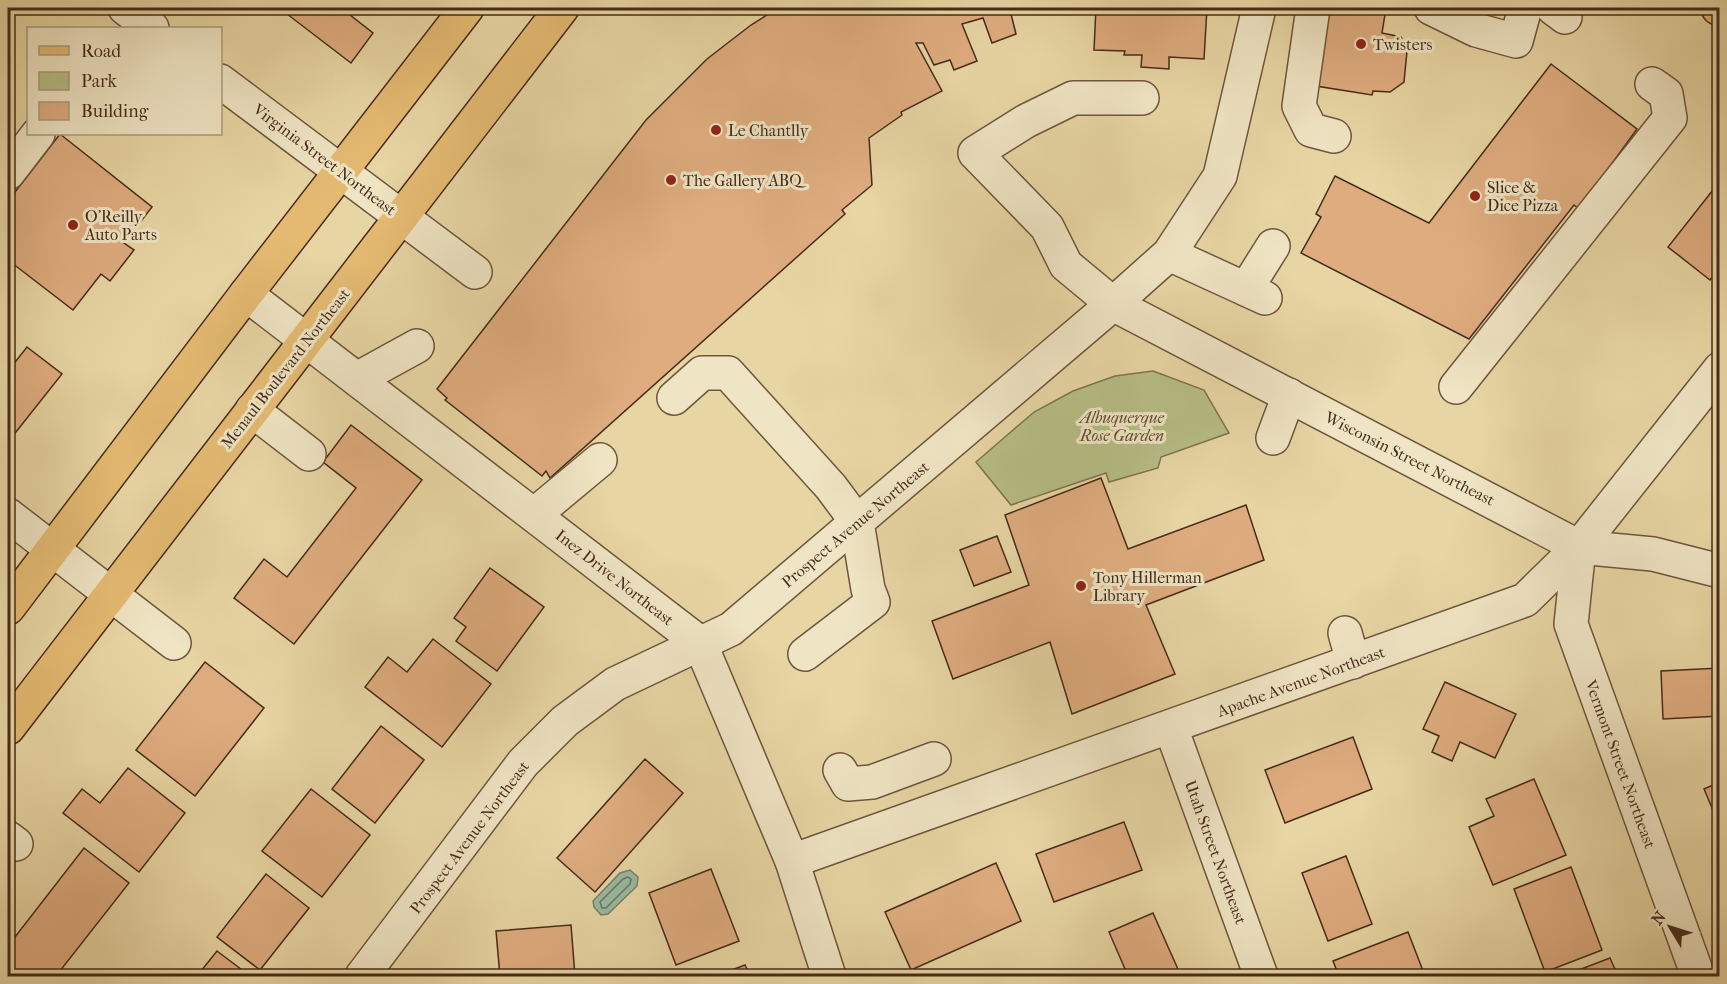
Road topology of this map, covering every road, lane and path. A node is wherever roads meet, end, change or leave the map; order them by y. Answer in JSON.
{"nodes":[{"id":1,"x":467,"y":8,"type":"edge"},
{"id":2,"x":561,"y":8,"type":"edge"},
{"id":3,"x":1259,"y":8,"type":"edge"},
{"id":4,"x":1313,"y":8,"type":"edge"},
{"id":5,"x":1431,"y":8,"type":"edge"},
{"id":6,"x":1525,"y":8,"type":"edge"},
{"id":7,"x":222,"y":83,"type":"edge"},
{"id":8,"x":1652,"y":84,"type":"dead end"},
{"id":9,"x":1143,"y":98,"type":"dead end"},
{"id":10,"x":37,"y":135,"type":"edge"},
{"id":11,"x":1334,"y":136,"type":"dead end"},
{"id":12,"x":339,"y":172,"type":"junction"},
{"id":13,"x":8,"y":174,"type":"edge"},
{"id":14,"x":401,"y":216,"type":"junction"},
{"id":15,"x":1273,"y":246,"type":"dead end"},
{"id":16,"x":1169,"y":254,"type":"junction"},
{"id":17,"x":475,"y":272,"type":"dead end"},
{"id":18,"x":246,"y":294,"type":"junction"},
{"id":19,"x":1113,"y":304,"type":"junction"},
{"id":20,"x":307,"y":340,"type":"junction"},
{"id":21,"x":417,"y":346,"type":"dead end"},
{"id":22,"x":1719,"y":369,"type":"edge"},
{"id":23,"x":357,"y":379,"type":"junction"},
{"id":24,"x":1456,"y":387,"type":"dead end"},
{"id":25,"x":1289,"y":395,"type":"junction"},
{"id":26,"x":674,"y":398,"type":"dead end"},
{"id":27,"x":252,"y":410,"type":"junction"},
{"id":28,"x":1273,"y":438,"type":"dead end"},
{"id":29,"x":309,"y":454,"type":"dead end"},
{"id":30,"x":600,"y":460,"type":"dead end"},
{"id":31,"x":8,"y":515,"type":"edge"},
{"id":32,"x":534,"y":515,"type":"junction"},
{"id":33,"x":857,"y":522,"type":"junction"},
{"id":34,"x":1579,"y":547,"type":"junction"},
{"id":35,"x":52,"y":550,"type":"junction"},
{"id":36,"x":1719,"y":572,"type":"edge"},
{"id":37,"x":110,"y":594,"type":"junction"},
{"id":38,"x":8,"y":608,"type":"edge"},
{"id":39,"x":174,"y":643,"type":"dead end"},
{"id":40,"x":700,"y":643,"type":"junction"},
{"id":41,"x":805,"y":654,"type":"dead end"},
{"id":42,"x":8,"y":728,"type":"edge"},
{"id":43,"x":1171,"y":728,"type":"junction"},
{"id":44,"x":934,"y":759,"type":"dead end"},
{"id":45,"x":840,"y":770,"type":"dead end"},
{"id":46,"x":792,"y":861,"type":"junction"},
{"id":47,"x":362,"y":976,"type":"edge"},
{"id":48,"x":829,"y":976,"type":"edge"},
{"id":49,"x":1261,"y":976,"type":"edge"},
{"id":50,"x":1698,"y":976,"type":"edge"}],
"edges":[{"from":1,"to":12,"type":"main road"},
{"from":2,"to":14,"type":"main road","name":"Menaul Boulevard Northeast"},
{"from":3,"to":16,"type":"street","name":"Prospect Avenue Northeast"},
{"from":4,"to":11,"type":"street"},
{"from":5,"to":6,"type":"street"},
{"from":7,"to":12,"type":"street","name":"Virginia Street Northeast"},
{"from":8,"to":24,"type":"street"},
{"from":9,"to":19,"type":"street","name":"Wisconsin Street Northeast"},
{"from":10,"to":13,"type":"street"},
{"from":12,"to":14,"type":"street","name":"Virginia Street Northeast"},
{"from":12,"to":18,"type":"main road"},
{"from":14,"to":17,"type":"street","name":"Virginia Street Northeast"},
{"from":14,"to":20,"type":"main road","name":"Menaul Boulevard Northeast"},
{"from":15,"to":16,"type":"street"},
{"from":16,"to":19,"type":"street","name":"Prospect Avenue Northeast"},
{"from":18,"to":20,"type":"street","name":"Inez Drive Northeast"},
{"from":18,"to":35,"type":"main road"},
{"from":19,"to":25,"type":"street","name":"Wisconsin Street Northeast"},
{"from":19,"to":33,"type":"street","name":"Prospect Avenue Northeast"},
{"from":20,"to":23,"type":"street","name":"Inez Drive Northeast"},
{"from":20,"to":27,"type":"main road","name":"Menaul Boulevard Northeast"},
{"from":21,"to":23,"type":"street"},
{"from":22,"to":34,"type":"street","name":"Apache Avenue Northeast"},
{"from":23,"to":32,"type":"street","name":"Inez Drive Northeast"},
{"from":25,"to":28,"type":"street"},
{"from":25,"to":34,"type":"street","name":"Wisconsin Street Northeast"},
{"from":26,"to":33,"type":"street"},
{"from":27,"to":29,"type":"street"},
{"from":27,"to":37,"type":"main road","name":"Menaul Boulevard Northeast"},
{"from":30,"to":32,"type":"street"},
{"from":31,"to":35,"type":"street"},
{"from":32,"to":40,"type":"street","name":"Inez Drive Northeast"},
{"from":33,"to":40,"type":"street","name":"Prospect Avenue Northeast"},
{"from":33,"to":41,"type":"street"},
{"from":34,"to":36,"type":"street","name":"Wisconsin Street Northeast"},
{"from":34,"to":43,"type":"street","name":"Apache Avenue Northeast"},
{"from":34,"to":50,"type":"street","name":"Vermont Street Northeast"},
{"from":35,"to":37,"type":"street"},
{"from":35,"to":38,"type":"main road"},
{"from":37,"to":39,"type":"street"},
{"from":37,"to":42,"type":"main road","name":"Menaul Boulevard Northeast"},
{"from":40,"to":46,"type":"street","name":"Inez Drive Northeast"},
{"from":40,"to":47,"type":"street","name":"Prospect Avenue Northeast"},
{"from":43,"to":46,"type":"street","name":"Apache Avenue Northeast"},
{"from":43,"to":49,"type":"street","name":"Utah Street Northeast"},
{"from":44,"to":45,"type":"street"},
{"from":46,"to":48,"type":"street","name":"Inez Drive Northeast"}]}
